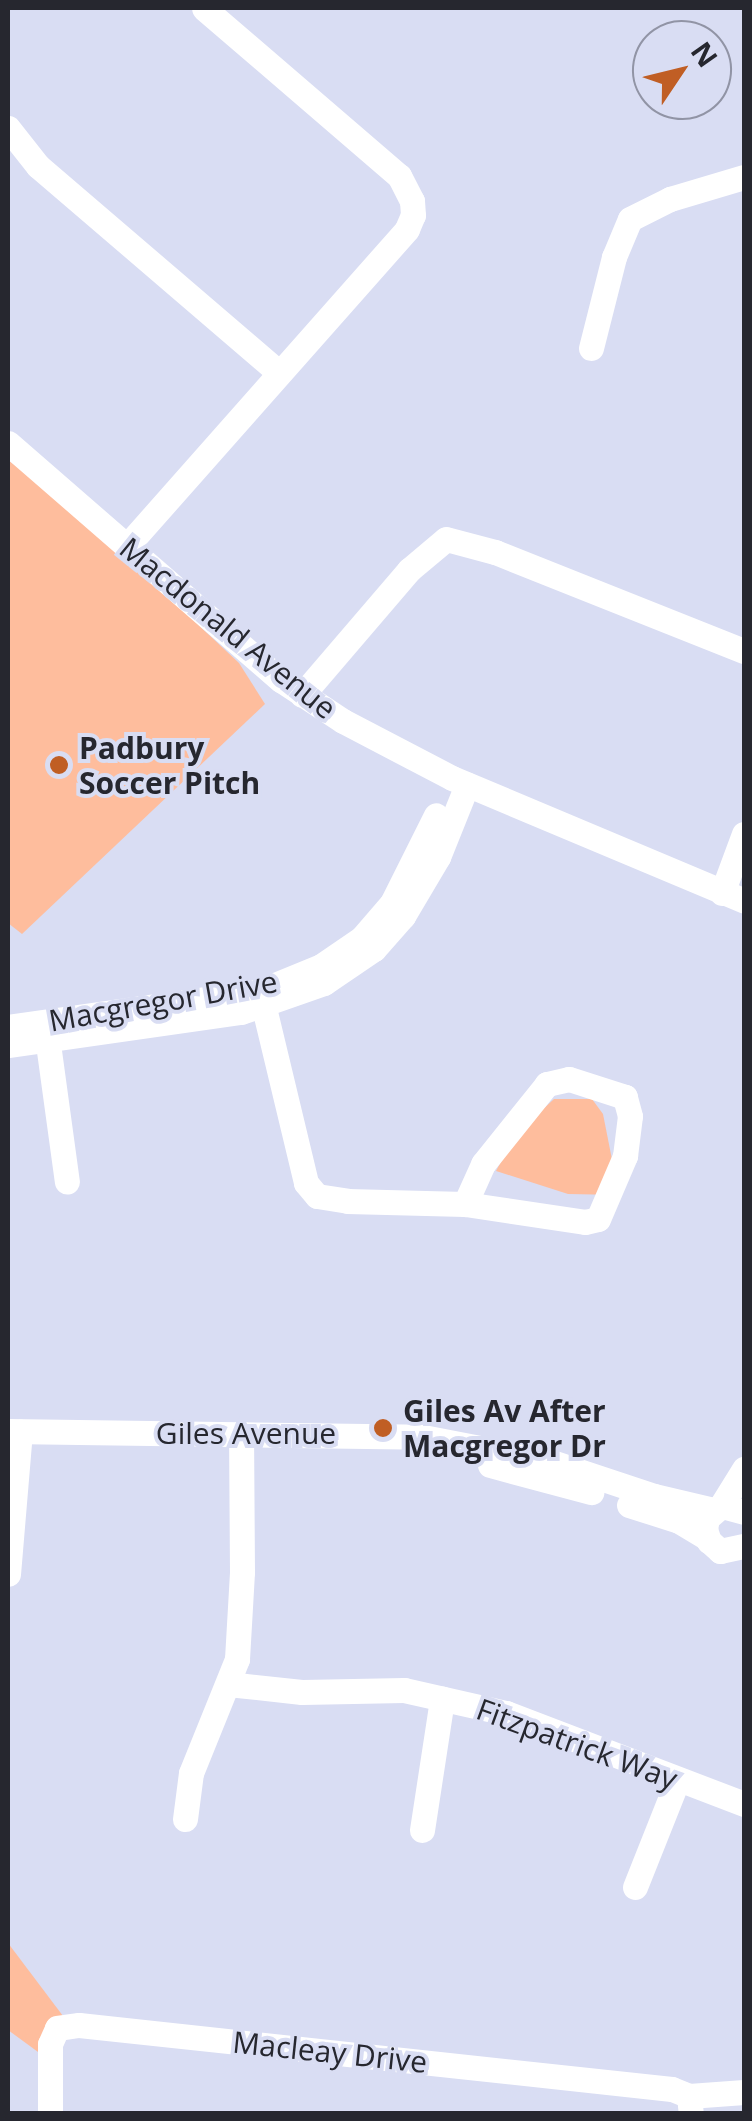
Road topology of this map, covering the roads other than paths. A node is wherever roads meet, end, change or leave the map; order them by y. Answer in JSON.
{"nodes":[{"id":1,"x":204,"y":8,"type":"edge"},
{"id":2,"x":8,"y":128,"type":"edge"},
{"id":3,"x":744,"y":177,"type":"edge"},
{"id":4,"x":591,"y":348,"type":"dead end"},
{"id":5,"x":278,"y":372,"type":"junction"},
{"id":6,"x":8,"y":443,"type":"edge"},
{"id":7,"x":126,"y":547,"type":"junction"},
{"id":8,"x":744,"y":651,"type":"edge"},
{"id":9,"x":302,"y":695,"type":"junction"},
{"id":10,"x":460,"y":782,"type":"junction"},
{"id":11,"x":744,"y":834,"type":"edge"},
{"id":12,"x":733,"y":897,"type":"edge"},
{"id":13,"x":262,"y":999,"type":"junction"},
{"id":14,"x":8,"y":1027,"type":"edge"},
{"id":15,"x":46,"y":1031,"type":"junction"},
{"id":16,"x":8,"y":1045,"type":"edge"},
{"id":17,"x":67,"y":1182,"type":"dead end"},
{"id":18,"x":465,"y":1204,"type":"junction"},
{"id":19,"x":13,"y":1440,"type":"edge"},
{"id":20,"x":241,"y":1442,"type":"junction"},
{"id":21,"x":744,"y":1469,"type":"edge"},
{"id":22,"x":727,"y":1509,"type":"edge"},
{"id":23,"x":707,"y":1538,"type":"junction"},
{"id":24,"x":744,"y":1548,"type":"edge"},
{"id":25,"x":8,"y":1574,"type":"edge"},
{"id":26,"x":228,"y":1684,"type":"junction"},
{"id":27,"x":442,"y":1699,"type":"junction"},
{"id":28,"x":678,"y":1779,"type":"junction"},
{"id":29,"x":744,"y":1804,"type":"edge"},
{"id":30,"x":185,"y":1819,"type":"dead end"},
{"id":31,"x":422,"y":1830,"type":"dead end"},
{"id":32,"x":635,"y":1887,"type":"dead end"},
{"id":33,"x":744,"y":2092,"type":"edge"},
{"id":34,"x":690,"y":2104,"type":"edge"},
{"id":35,"x":50,"y":2114,"type":"edge"}],
"edges":[{"from":1,"to":5,"type":"street"},
{"from":2,"to":5,"type":"street"},
{"from":3,"to":4,"type":"street"},
{"from":5,"to":7,"type":"street"},
{"from":6,"to":7,"type":"street","name":"Macdonald Avenue"},
{"from":7,"to":9,"type":"street","name":"Macdonald Avenue"},
{"from":8,"to":9,"type":"street"},
{"from":9,"to":10,"type":"street","name":"Macdonald Avenue"},
{"from":10,"to":12,"type":"street","name":"Macdonald Avenue"},
{"from":10,"to":13,"type":"street","name":"Macgregor Drive"},
{"from":11,"to":12,"type":"street"},
{"from":13,"to":15,"type":"street","name":"Macgregor Drive"},
{"from":13,"to":18,"type":"street"},
{"from":14,"to":15,"type":"street","name":"Macgregor Drive"},
{"from":15,"to":16,"type":"street","name":"Macgregor Drive"},
{"from":15,"to":17,"type":"street"},
{"from":18,"to":18,"type":"street"},
{"from":19,"to":20,"type":"street","name":"Giles Avenue"},
{"from":19,"to":25,"type":"street"},
{"from":20,"to":22,"type":"street","name":"Giles Avenue"},
{"from":20,"to":23,"type":"street","name":"Giles Avenue"},
{"from":20,"to":26,"type":"street"},
{"from":21,"to":22,"type":"street"},
{"from":22,"to":23,"type":"street"},
{"from":23,"to":24,"type":"street","name":"Giles Avenue"},
{"from":26,"to":27,"type":"street","name":"Fitzpatrick Way"},
{"from":26,"to":30,"type":"street"},
{"from":27,"to":28,"type":"street","name":"Fitzpatrick Way"},
{"from":27,"to":31,"type":"street"},
{"from":28,"to":29,"type":"street","name":"Fitzpatrick Way"},
{"from":28,"to":32,"type":"street"},
{"from":33,"to":34,"type":"street","name":"Macleay Drive"},
{"from":34,"to":35,"type":"street","name":"Macleay Drive"}]}
